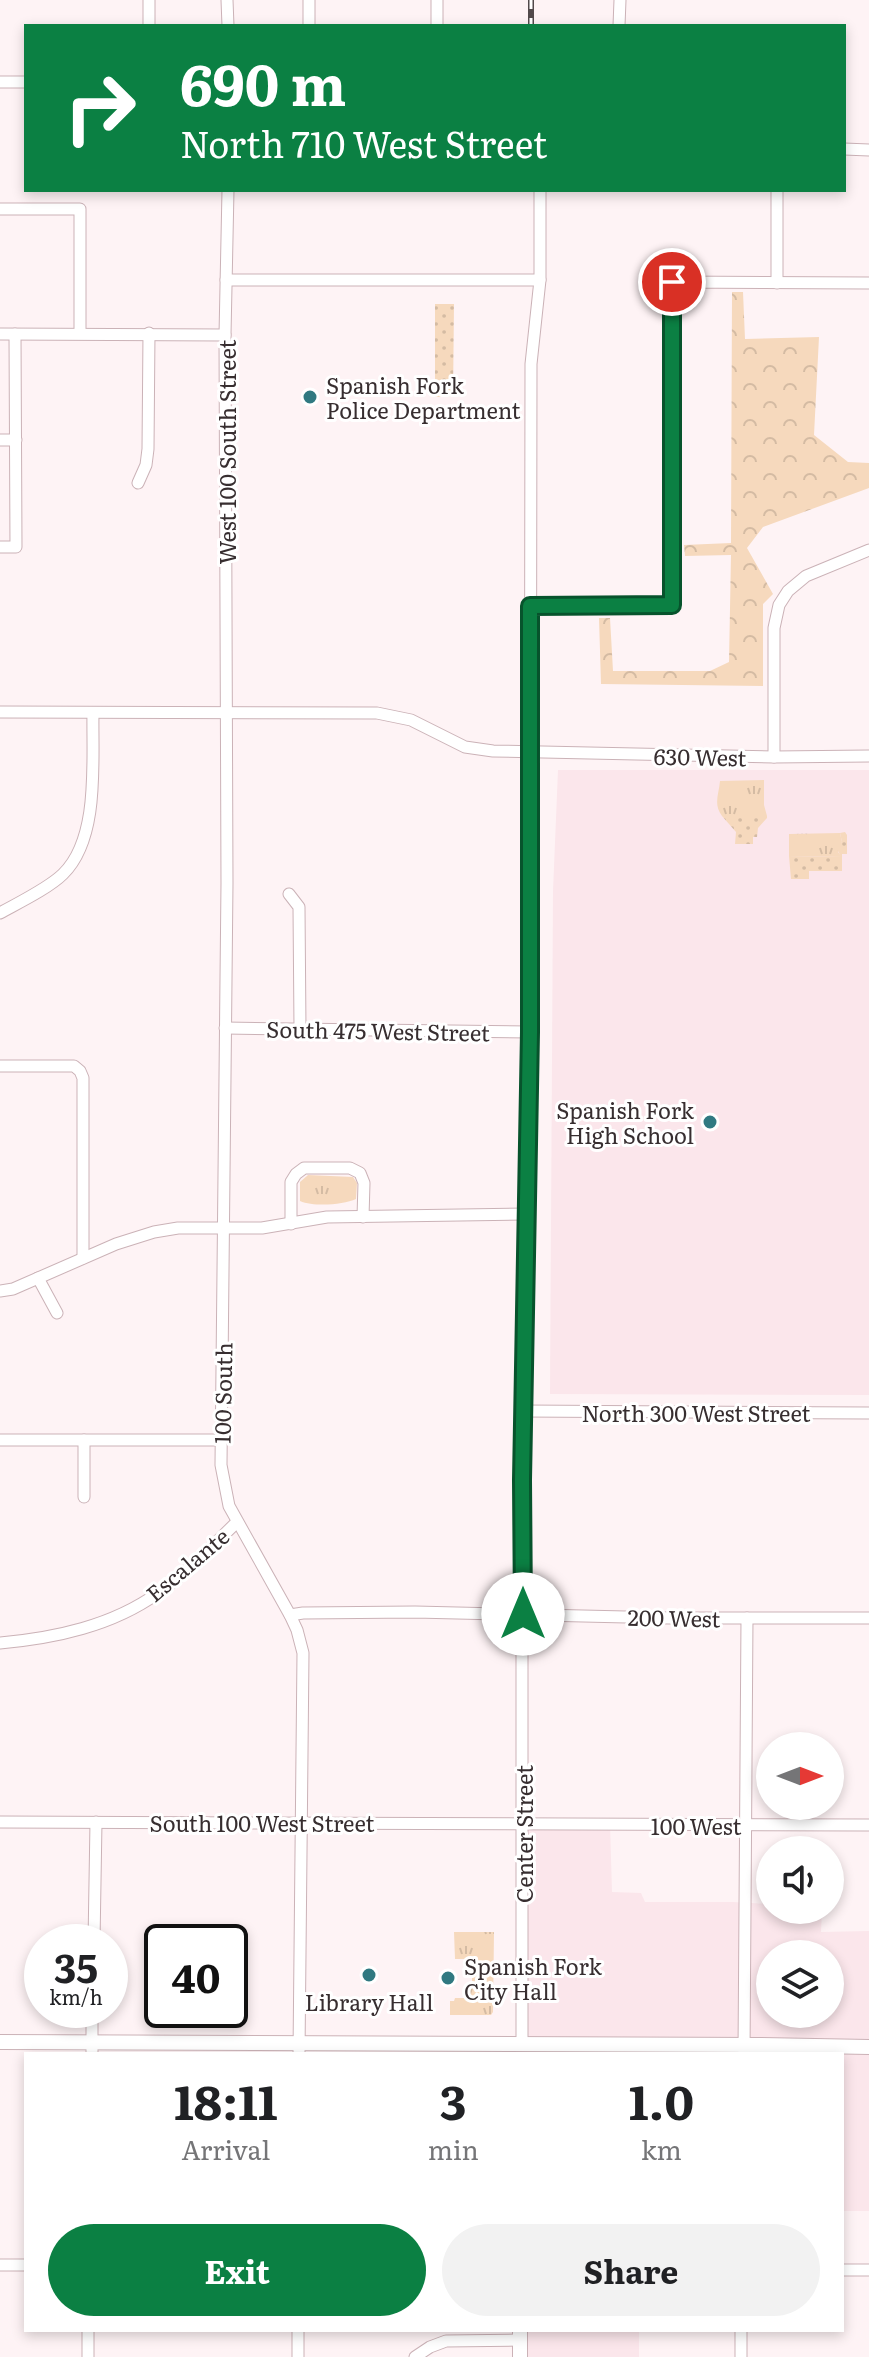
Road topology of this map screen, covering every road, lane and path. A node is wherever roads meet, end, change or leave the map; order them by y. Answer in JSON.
{"nodes":[{"id":1,"x":149,"y":0,"type":"edge"},
{"id":2,"x":227,"y":0,"type":"edge"},
{"id":3,"x":309,"y":0,"type":"edge"},
{"id":4,"x":437,"y":0,"type":"edge"},
{"id":5,"x":620,"y":0,"type":"edge"},
{"id":6,"x":149,"y":24,"type":"edge"},
{"id":7,"x":228,"y":24,"type":"edge"},
{"id":8,"x":309,"y":24,"type":"edge"},
{"id":9,"x":437,"y":24,"type":"edge"},
{"id":10,"x":619,"y":24,"type":"edge"},
{"id":11,"x":0,"y":82,"type":"edge"},
{"id":12,"x":24,"y":82,"type":"edge"},
{"id":13,"x":846,"y":149,"type":"edge"},
{"id":14,"x":869,"y":150,"type":"edge"},
{"id":15,"x":228,"y":192,"type":"edge"},
{"id":16,"x":540,"y":192,"type":"edge"},
{"id":17,"x":777,"y":192,"type":"edge"},
{"id":18,"x":0,"y":209,"type":"edge"},
{"id":19,"x":226,"y":280,"type":"junction"},
{"id":20,"x":540,"y":280,"type":"junction"},
{"id":21,"x":777,"y":283,"type":"junction"},
{"id":22,"x":869,"y":283,"type":"edge"},
{"id":23,"x":80,"y":333,"type":"junction"},
{"id":24,"x":149,"y":333,"type":"junction"},
{"id":25,"x":0,"y":334,"type":"edge"},
{"id":26,"x":15,"y":334,"type":"junction"},
{"id":27,"x":225,"y":335,"type":"junction"},
{"id":28,"x":0,"y":440,"type":"edge"},
{"id":29,"x":16,"y":440,"type":"junction"},
{"id":30,"x":138,"y":483,"type":"dead end"},
{"id":31,"x":0,"y":547,"type":"edge"},
{"id":32,"x":869,"y":550,"type":"edge"},
{"id":33,"x":530,"y":606,"type":"junction"},
{"id":34,"x":0,"y":712,"type":"edge"},
{"id":35,"x":93,"y":713,"type":"junction"},
{"id":36,"x":227,"y":713,"type":"junction"},
{"id":37,"x":531,"y":753,"type":"junction"},
{"id":38,"x":869,"y":756,"type":"edge"},
{"id":39,"x":774,"y":757,"type":"junction"},
{"id":40,"x":289,"y":894,"type":"dead end"},
{"id":41,"x":0,"y":913,"type":"edge"},
{"id":42,"x":225,"y":1028,"type":"junction"},
{"id":43,"x":300,"y":1029,"type":"junction"},
{"id":44,"x":530,"y":1032,"type":"junction"},
{"id":45,"x":0,"y":1066,"type":"edge"},
{"id":46,"x":527,"y":1214,"type":"junction"},
{"id":47,"x":363,"y":1217,"type":"junction"},
{"id":48,"x":291,"y":1224,"type":"junction"},
{"id":49,"x":224,"y":1227,"type":"junction"},
{"id":50,"x":83,"y":1258,"type":"junction"},
{"id":51,"x":38,"y":1278,"type":"junction"},
{"id":52,"x":0,"y":1291,"type":"edge"},
{"id":53,"x":57,"y":1313,"type":"dead end"},
{"id":54,"x":523,"y":1411,"type":"junction"},
{"id":55,"x":869,"y":1413,"type":"edge"},
{"id":56,"x":0,"y":1440,"type":"edge"},
{"id":57,"x":84,"y":1440,"type":"junction"},
{"id":58,"x":221,"y":1440,"type":"junction"},
{"id":59,"x":84,"y":1497,"type":"dead end"},
{"id":60,"x":237,"y":1522,"type":"junction"},
{"id":61,"x":523,"y":1614,"type":"junction"},
{"id":62,"x":290,"y":1615,"type":"junction"},
{"id":63,"x":747,"y":1618,"type":"junction"},
{"id":64,"x":869,"y":1618,"type":"edge"},
{"id":65,"x":0,"y":1643,"type":"edge"},
{"id":66,"x":0,"y":1822,"type":"edge"},
{"id":67,"x":96,"y":1822,"type":"junction"},
{"id":68,"x":301,"y":1822,"type":"junction"},
{"id":69,"x":523,"y":1823,"type":"junction"},
{"id":70,"x":746,"y":1825,"type":"junction"},
{"id":71,"x":869,"y":1825,"type":"edge"},
{"id":72,"x":94,"y":1924,"type":"edge"},
{"id":73,"x":0,"y":2042,"type":"edge"},
{"id":74,"x":869,"y":2047,"type":"edge"},
{"id":75,"x":92,"y":2048,"type":"edge"},
{"id":76,"x":299,"y":2049,"type":"edge"},
{"id":77,"x":522,"y":2049,"type":"edge"},
{"id":78,"x":745,"y":2049,"type":"edge"},
{"id":79,"x":0,"y":2265,"type":"edge"},
{"id":80,"x":24,"y":2265,"type":"edge"},
{"id":81,"x":844,"y":2270,"type":"edge"},
{"id":82,"x":869,"y":2270,"type":"edge"},
{"id":83,"x":88,"y":2332,"type":"edge"},
{"id":84,"x":298,"y":2332,"type":"edge"},
{"id":85,"x":741,"y":2332,"type":"edge"},
{"id":86,"x":520,"y":2335,"type":"edge"},
{"id":87,"x":88,"y":2357,"type":"edge"},
{"id":88,"x":298,"y":2357,"type":"edge"},
{"id":89,"x":415,"y":2357,"type":"edge"},
{"id":90,"x":520,"y":2357,"type":"edge"},
{"id":91,"x":741,"y":2357,"type":"edge"}],
"edges":[{"from":1,"to":6,"type":"street"},
{"from":2,"to":7,"type":"street"},
{"from":3,"to":8,"type":"street"},
{"from":4,"to":9,"type":"street"},
{"from":5,"to":10,"type":"street"},
{"from":11,"to":12,"type":"street"},
{"from":13,"to":14,"type":"street"},
{"from":15,"to":19,"type":"street","name":"West 100 South Street"},
{"from":16,"to":20,"type":"street","name":"Center Street"},
{"from":17,"to":21,"type":"street"},
{"from":18,"to":23,"type":"street"},
{"from":19,"to":20,"type":"street"},
{"from":19,"to":27,"type":"street","name":"West 100 South Street"},
{"from":20,"to":33,"type":"street","name":"Center Street"},
{"from":21,"to":22,"type":"street"},
{"from":21,"to":33,"type":"street"},
{"from":23,"to":24,"type":"street"},
{"from":23,"to":26,"type":"street"},
{"from":24,"to":27,"type":"street"},
{"from":24,"to":30,"type":"street"},
{"from":25,"to":26,"type":"street"},
{"from":26,"to":29,"type":"street"},
{"from":27,"to":36,"type":"street","name":"West 100 South Street"},
{"from":28,"to":29,"type":"street"},
{"from":29,"to":31,"type":"street"},
{"from":32,"to":39,"type":"street"},
{"from":33,"to":37,"type":"street","name":"Center Street"},
{"from":34,"to":35,"type":"street","name":"630 West"},
{"from":35,"to":36,"type":"street","name":"630 West"},
{"from":35,"to":41,"type":"street"},
{"from":36,"to":37,"type":"street","name":"630 West"},
{"from":36,"to":42,"type":"street","name":"100 South"},
{"from":37,"to":39,"type":"street","name":"630 West"},
{"from":37,"to":44,"type":"street","name":"Center Street"},
{"from":38,"to":39,"type":"street","name":"630 West"},
{"from":40,"to":43,"type":"street"},
{"from":42,"to":43,"type":"street","name":"South 475 West Street"},
{"from":42,"to":49,"type":"street","name":"100 South"},
{"from":43,"to":44,"type":"street","name":"South 475 West Street"},
{"from":44,"to":46,"type":"street","name":"Center Street"},
{"from":45,"to":50,"type":"street"},
{"from":46,"to":47,"type":"street"},
{"from":46,"to":54,"type":"street","name":"Center Street"},
{"from":47,"to":48,"type":"street"},
{"from":47,"to":48,"type":"street"},
{"from":48,"to":49,"type":"street"},
{"from":49,"to":50,"type":"street"},
{"from":49,"to":58,"type":"street","name":"100 South"},
{"from":50,"to":51,"type":"street"},
{"from":51,"to":52,"type":"street"},
{"from":51,"to":53,"type":"street"},
{"from":54,"to":55,"type":"street","name":"North 300 West Street"},
{"from":54,"to":61,"type":"street","name":"Center Street"},
{"from":56,"to":57,"type":"street"},
{"from":57,"to":58,"type":"street"},
{"from":57,"to":59,"type":"street"},
{"from":58,"to":60,"type":"street","name":"100 South"},
{"from":60,"to":62,"type":"street","name":"100 South"},
{"from":60,"to":65,"type":"street","name":"Escalante"},
{"from":61,"to":62,"type":"street","name":"200 West"},
{"from":61,"to":63,"type":"street","name":"200 West"},
{"from":61,"to":69,"type":"street","name":"Center Street"},
{"from":62,"to":68,"type":"street","name":"100 South"},
{"from":63,"to":64,"type":"street","name":"200 West"},
{"from":63,"to":70,"type":"street"},
{"from":66,"to":67,"type":"street","name":"South 100 West Street"},
{"from":67,"to":68,"type":"street","name":"South 100 West Street"},
{"from":67,"to":72,"type":"street"},
{"from":68,"to":69,"type":"street","name":"South 100 West Street"},
{"from":68,"to":76,"type":"street","name":"100 South"},
{"from":69,"to":70,"type":"street","name":"100 West"},
{"from":69,"to":77,"type":"street","name":"Center Street"},
{"from":70,"to":71,"type":"street","name":"100 West"},
{"from":70,"to":78,"type":"street"},
{"from":73,"to":75,"type":"main road"},
{"from":74,"to":78,"type":"main road"},
{"from":75,"to":76,"type":"main road"},
{"from":76,"to":77,"type":"main road"},
{"from":77,"to":78,"type":"main road"},
{"from":79,"to":80,"type":"street"},
{"from":81,"to":82,"type":"street"},
{"from":83,"to":87,"type":"street"},
{"from":84,"to":88,"type":"street"},
{"from":85,"to":91,"type":"street"},
{"from":86,"to":89,"type":"street"},
{"from":86,"to":90,"type":"main road"}]}
